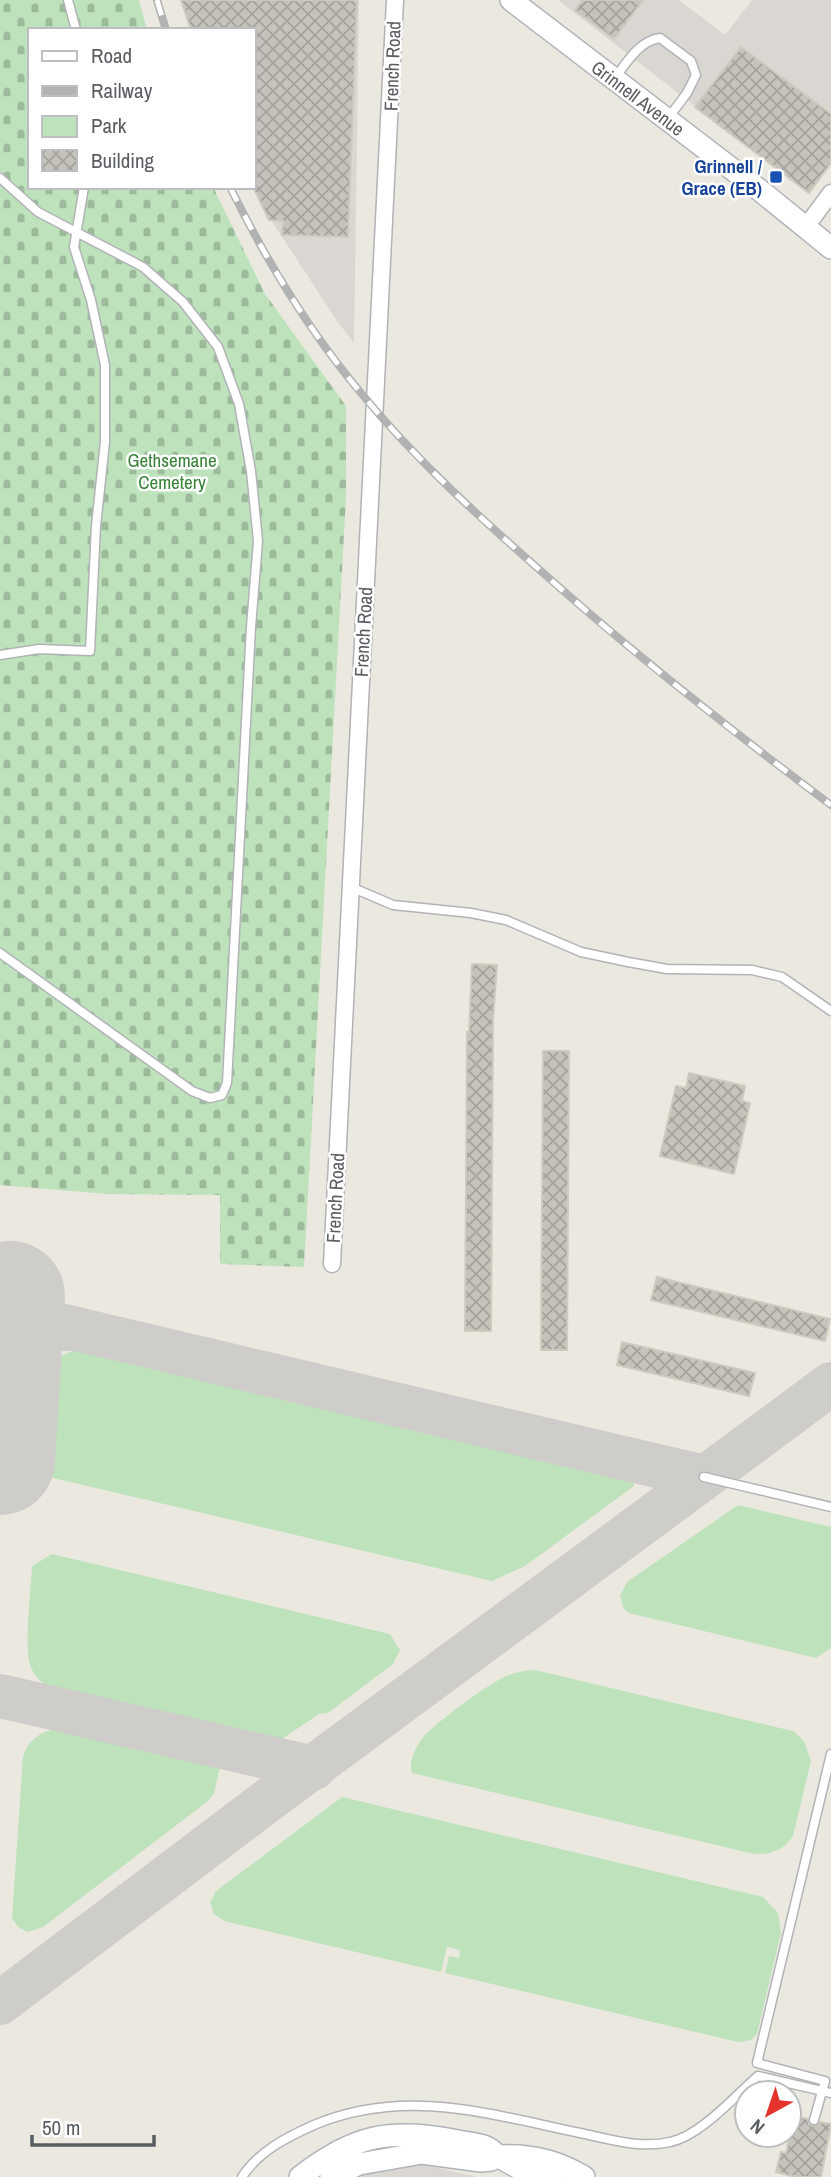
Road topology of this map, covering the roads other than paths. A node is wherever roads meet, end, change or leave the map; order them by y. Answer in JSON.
{"nodes":[{"id":1,"x":68,"y":0,"type":"edge"},
{"id":2,"x":395,"y":0,"type":"edge"},
{"id":3,"x":511,"y":0,"type":"edge"},
{"id":4,"x":75,"y":28,"type":"edge"},
{"id":5,"x":615,"y":79,"type":"junction"},
{"id":6,"x":667,"y":120,"type":"junction"},
{"id":7,"x":0,"y":178,"type":"edge"},
{"id":8,"x":84,"y":189,"type":"edge"},
{"id":9,"x":831,"y":193,"type":"edge"},
{"id":10,"x":805,"y":228,"type":"junction"},
{"id":11,"x":76,"y":232,"type":"junction"},
{"id":12,"x":831,"y":248,"type":"edge"},
{"id":13,"x":0,"y":655,"type":"edge"},
{"id":14,"x":351,"y":887,"type":"junction"},
{"id":15,"x":0,"y":953,"type":"edge"},
{"id":16,"x":831,"y":1012,"type":"edge"},
{"id":17,"x":332,"y":1264,"type":"dead end"},
{"id":18,"x":704,"y":1477,"type":"dead end"},
{"id":19,"x":831,"y":1507,"type":"edge"},
{"id":20,"x":831,"y":1754,"type":"edge"},
{"id":21,"x":827,"y":2092,"type":"edge"},
{"id":22,"x":814,"y":2120,"type":"dead end"},
{"id":23,"x":491,"y":2151,"type":"junction"},
{"id":24,"x":242,"y":2177,"type":"edge"},
{"id":25,"x":300,"y":2177,"type":"edge"},
{"id":26,"x":331,"y":2177,"type":"edge"},
{"id":27,"x":551,"y":2177,"type":"edge"},
{"id":28,"x":584,"y":2177,"type":"edge"}],
"edges":[{"from":1,"to":4,"type":"lane"},
{"from":2,"to":14,"type":"street","name":"French Road"},
{"from":3,"to":5,"type":"street","name":"Grinnell Avenue"},
{"from":5,"to":6,"type":"street","name":"Grinnell Avenue"},
{"from":5,"to":6,"type":"lane"},
{"from":6,"to":10,"type":"street","name":"Grinnell Avenue"},
{"from":7,"to":11,"type":"lane"},
{"from":8,"to":11,"type":"lane"},
{"from":9,"to":10,"type":"street"},
{"from":10,"to":12,"type":"street","name":"Grinnell Avenue"},
{"from":11,"to":13,"type":"lane"},
{"from":11,"to":15,"type":"lane"},
{"from":14,"to":16,"type":"lane"},
{"from":14,"to":17,"type":"street","name":"French Road"},
{"from":18,"to":19,"type":"lane"},
{"from":20,"to":21,"type":"lane"},
{"from":21,"to":22,"type":"lane"},
{"from":21,"to":24,"type":"lane"},
{"from":23,"to":25,"type":"street"},
{"from":23,"to":26,"type":"street"},
{"from":23,"to":27,"type":"street"},
{"from":23,"to":28,"type":"street"}]}
